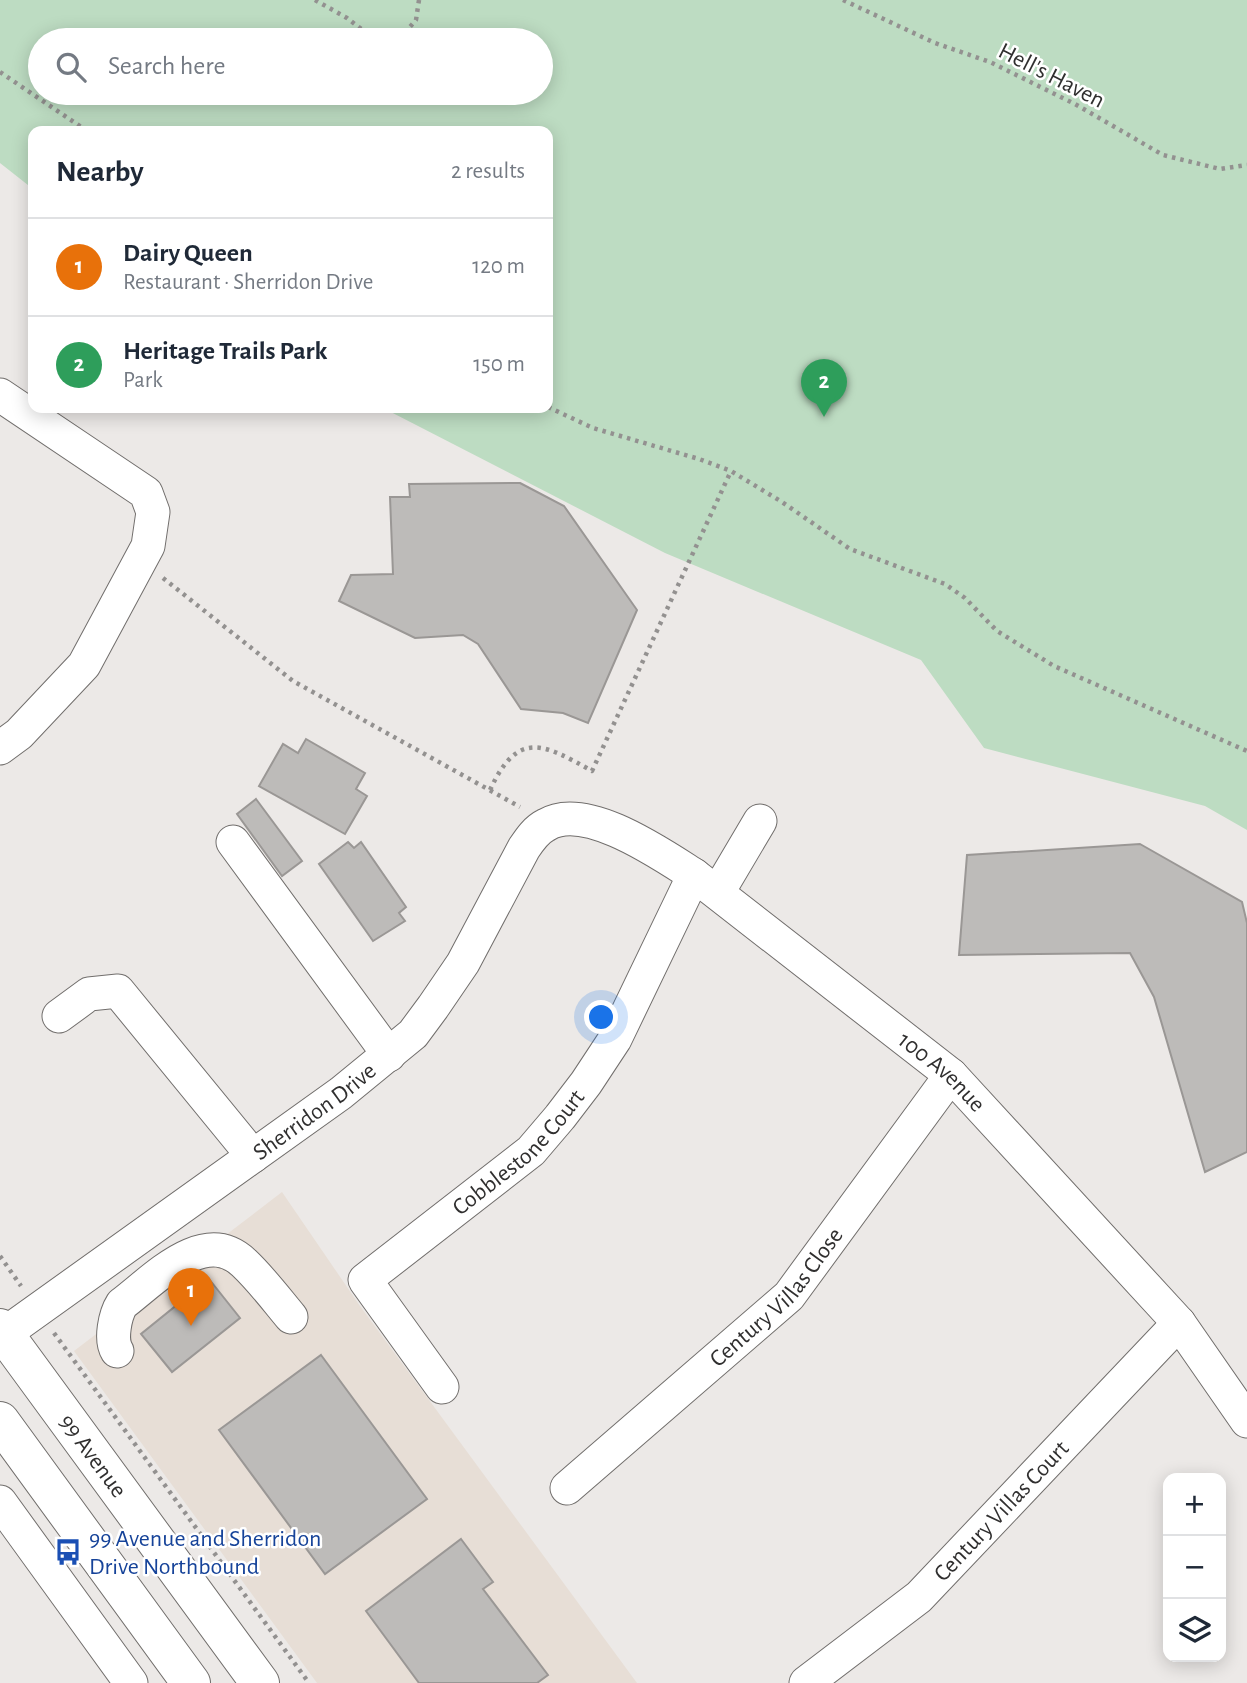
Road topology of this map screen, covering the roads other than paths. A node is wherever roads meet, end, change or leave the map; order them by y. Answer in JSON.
{"nodes":[{"id":1,"x":0,"y":395,"type":"edge"},
{"id":2,"x":0,"y":748,"type":"edge"},
{"id":3,"x":760,"y":821,"type":"dead end"},
{"id":4,"x":553,"y":822,"type":"joint"},
{"id":5,"x":233,"y":842,"type":"dead end"},
{"id":6,"x":706,"y":884,"type":"junction"},
{"id":7,"x":59,"y":1016,"type":"dead end"},
{"id":8,"x":388,"y":1055,"type":"junction"},
{"id":9,"x":950,"y":1075,"type":"junction"},
{"id":10,"x":253,"y":1156,"type":"junction"},
{"id":11,"x":291,"y":1317,"type":"dead end"},
{"id":12,"x":1179,"y":1323,"type":"junction"},
{"id":13,"x":1,"y":1333,"type":"edge"},
{"id":14,"x":117,"y":1351,"type":"dead end"},
{"id":15,"x":442,"y":1387,"type":"dead end"},
{"id":16,"x":1247,"y":1420,"type":"edge"},
{"id":17,"x":0,"y":1421,"type":"edge"},
{"id":18,"x":567,"y":1488,"type":"dead end"},
{"id":19,"x":0,"y":1502,"type":"edge"},
{"id":20,"x":131,"y":1683,"type":"edge"},
{"id":21,"x":191,"y":1683,"type":"edge"},
{"id":22,"x":260,"y":1683,"type":"edge"},
{"id":23,"x":806,"y":1683,"type":"edge"}],
"edges":[{"from":1,"to":2,"type":"street"},
{"from":3,"to":6,"type":"street"},
{"from":4,"to":6,"type":"street","name":"100 Avenue"},
{"from":4,"to":8,"type":"street","name":"Sherridon Drive"},
{"from":5,"to":8,"type":"street"},
{"from":6,"to":9,"type":"street","name":"100 Avenue"},
{"from":6,"to":15,"type":"street","name":"Cobblestone Court"},
{"from":7,"to":10,"type":"street"},
{"from":8,"to":10,"type":"street","name":"Sherridon Drive"},
{"from":9,"to":12,"type":"street","name":"100 Avenue"},
{"from":9,"to":18,"type":"street","name":"Century Villas Close"},
{"from":10,"to":13,"type":"street","name":"Sherridon Drive"},
{"from":11,"to":14,"type":"street"},
{"from":12,"to":16,"type":"street","name":"100 Avenue"},
{"from":12,"to":23,"type":"street","name":"Century Villas Court"},
{"from":13,"to":22,"type":"main road","name":"99 Avenue"},
{"from":17,"to":21,"type":"main road"},
{"from":19,"to":20,"type":"street"}]}
